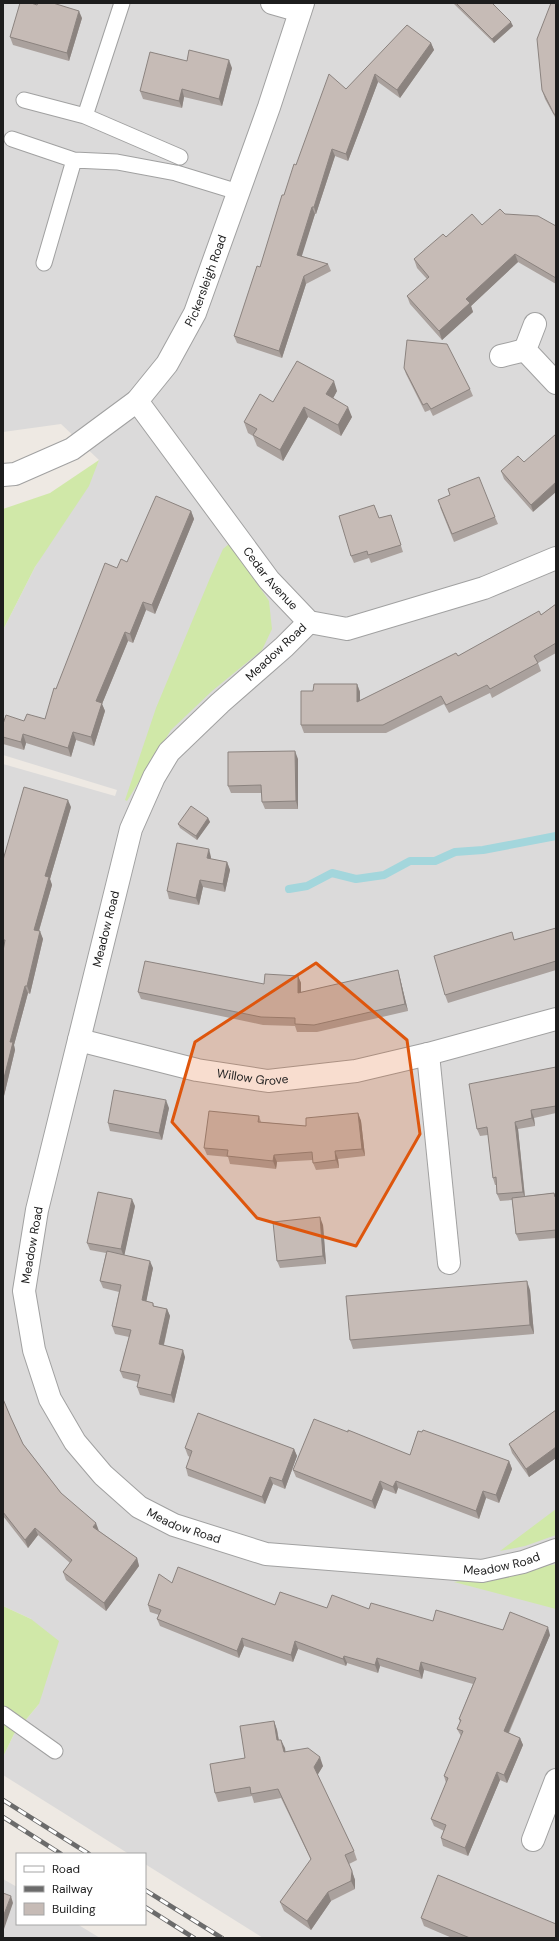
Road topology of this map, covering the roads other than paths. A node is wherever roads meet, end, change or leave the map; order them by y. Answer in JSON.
{"nodes":[{"id":1,"x":122,"y":3,"type":"edge"},
{"id":2,"x":272,"y":3,"type":"edge"},
{"id":3,"x":302,"y":7,"type":"edge"},
{"id":4,"x":24,"y":100,"type":"dead end"},
{"id":5,"x":85,"y":116,"type":"junction"},
{"id":6,"x":12,"y":139,"type":"dead end"},
{"id":7,"x":180,"y":157,"type":"dead end"},
{"id":8,"x":74,"y":160,"type":"junction"},
{"id":9,"x":238,"y":192,"type":"junction"},
{"id":10,"x":44,"y":263,"type":"dead end"},
{"id":11,"x":535,"y":324,"type":"dead end"},
{"id":12,"x":525,"y":350,"type":"junction"},
{"id":13,"x":501,"y":356,"type":"dead end"},
{"id":14,"x":556,"y":383,"type":"edge"},
{"id":15,"x":137,"y":401,"type":"junction"},
{"id":16,"x":3,"y":475,"type":"edge"},
{"id":17,"x":556,"y":558,"type":"edge"},
{"id":18,"x":309,"y":622,"type":"junction"},
{"id":19,"x":556,"y":1019,"type":"edge"},
{"id":20,"x":79,"y":1040,"type":"junction"},
{"id":21,"x":428,"y":1054,"type":"junction"},
{"id":22,"x":449,"y":1263,"type":"dead end"},
{"id":23,"x":556,"y":1550,"type":"edge"},
{"id":24,"x":3,"y":1714,"type":"edge"},
{"id":25,"x":55,"y":1751,"type":"dead end"},
{"id":26,"x":556,"y":1780,"type":"edge"},
{"id":27,"x":533,"y":1840,"type":"dead end"}],
"edges":[{"from":1,"to":5,"type":"lane"},
{"from":2,"to":3,"type":"street"},
{"from":3,"to":9,"type":"street","name":"Pickersleigh Road"},
{"from":4,"to":5,"type":"lane"},
{"from":5,"to":7,"type":"lane"},
{"from":6,"to":8,"type":"lane"},
{"from":8,"to":9,"type":"lane"},
{"from":8,"to":10,"type":"lane"},
{"from":9,"to":15,"type":"street","name":"Pickersleigh Road"},
{"from":11,"to":12,"type":"street"},
{"from":12,"to":13,"type":"street"},
{"from":12,"to":14,"type":"street"},
{"from":15,"to":16,"type":"street","name":"Pickersleigh Road"},
{"from":15,"to":18,"type":"street","name":"Cedar Avenue"},
{"from":17,"to":18,"type":"street"},
{"from":18,"to":20,"type":"street","name":"Meadow Road"},
{"from":19,"to":21,"type":"street","name":"Willow Grove"},
{"from":20,"to":21,"type":"street","name":"Willow Grove"},
{"from":20,"to":23,"type":"street","name":"Meadow Road"},
{"from":21,"to":22,"type":"street"},
{"from":24,"to":25,"type":"lane"},
{"from":26,"to":27,"type":"street"}]}
